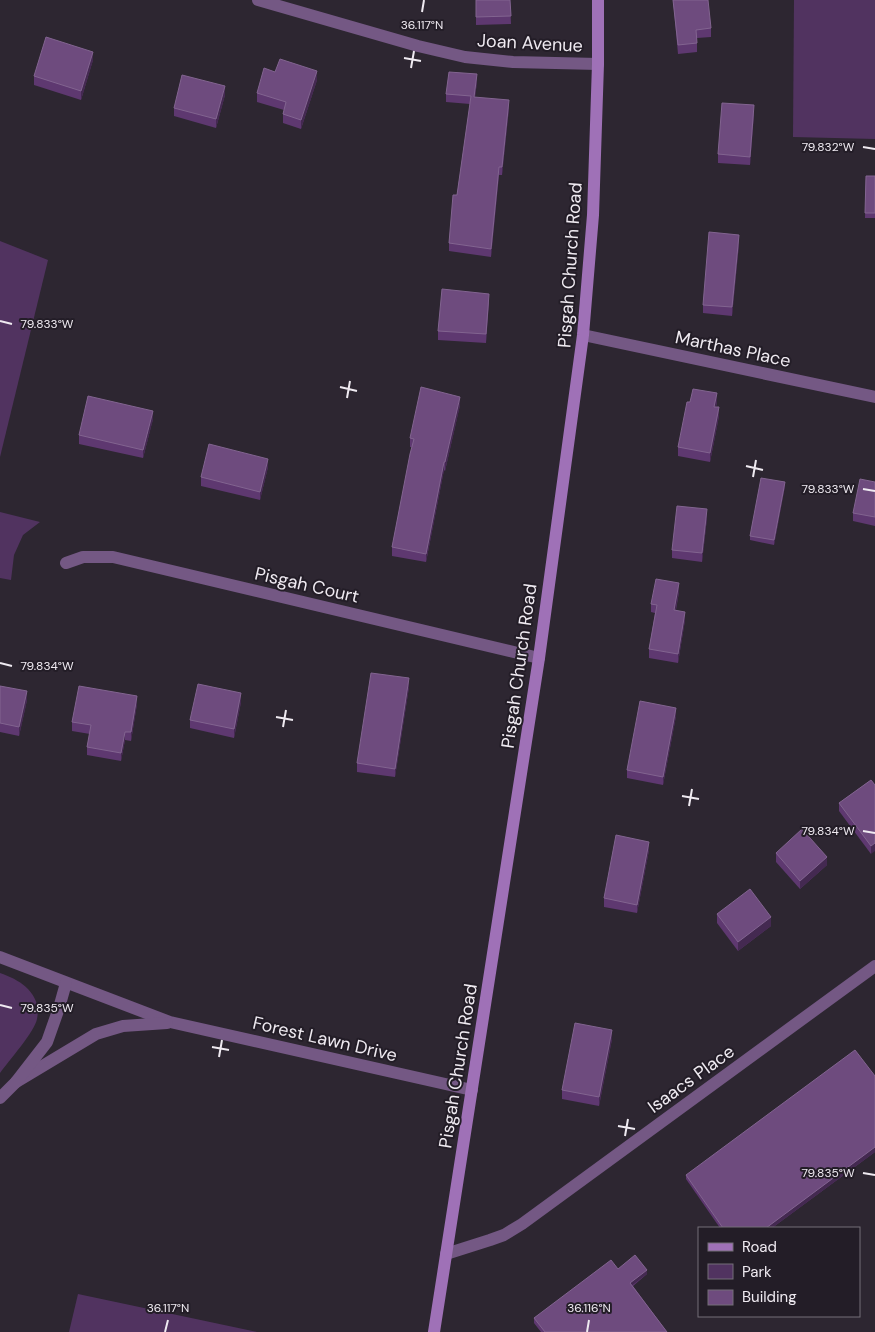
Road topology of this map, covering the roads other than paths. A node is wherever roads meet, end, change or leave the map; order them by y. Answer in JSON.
{"nodes":[{"id":1,"x":258,"y":0,"type":"edge"},
{"id":2,"x":598,"y":0,"type":"edge"},
{"id":3,"x":598,"y":64,"type":"junction"},
{"id":4,"x":583,"y":334,"type":"junction"},
{"id":5,"x":875,"y":397,"type":"edge"},
{"id":6,"x":66,"y":563,"type":"dead end"},
{"id":7,"x":539,"y":658,"type":"junction"},
{"id":8,"x":0,"y":957,"type":"edge"},
{"id":9,"x":875,"y":966,"type":"edge"},
{"id":10,"x":66,"y":983,"type":"junction"},
{"id":11,"x":170,"y":1022,"type":"junction"},
{"id":12,"x":16,"y":1082,"type":"junction"},
{"id":13,"x":472,"y":1090,"type":"junction"},
{"id":14,"x":0,"y":1098,"type":"edge"},
{"id":15,"x":446,"y":1254,"type":"junction"},
{"id":16,"x":434,"y":1332,"type":"edge"}],
"edges":[{"from":1,"to":3,"type":"street","name":"Joan Avenue"},
{"from":2,"to":3,"type":"main road","name":"Pisgah Church Road"},
{"from":3,"to":4,"type":"main road","name":"Pisgah Church Road"},
{"from":4,"to":5,"type":"street","name":"Marthas Place"},
{"from":4,"to":7,"type":"main road","name":"Pisgah Church Road"},
{"from":6,"to":7,"type":"street","name":"Pisgah Court"},
{"from":7,"to":13,"type":"main road","name":"Pisgah Church Road"},
{"from":8,"to":10,"type":"street"},
{"from":9,"to":15,"type":"street","name":"Isaacs Place"},
{"from":10,"to":11,"type":"street","name":"Forest Lawn Drive"},
{"from":10,"to":12,"type":"street","name":"Forest Lawn Drive"},
{"from":11,"to":12,"type":"street","name":"Forest Lawn Drive"},
{"from":11,"to":13,"type":"street","name":"Forest Lawn Drive"},
{"from":12,"to":14,"type":"street","name":"Forest Lawn Drive"},
{"from":13,"to":15,"type":"main road","name":"Pisgah Church Road"},
{"from":15,"to":16,"type":"main road","name":"Pisgah Church Road"}]}
